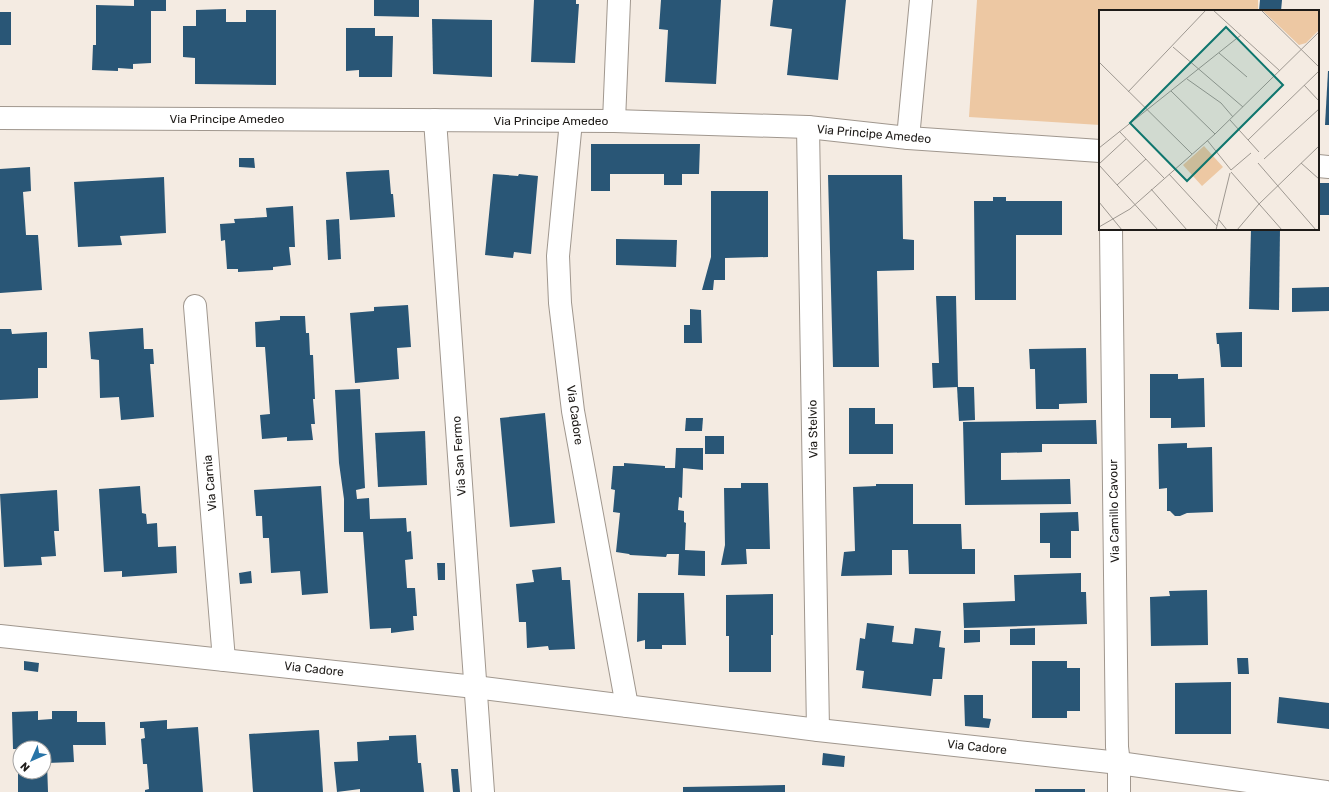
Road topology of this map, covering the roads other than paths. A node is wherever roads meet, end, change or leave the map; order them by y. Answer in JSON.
{"nodes":[{"id":1,"x":619,"y":0,"type":"edge"},
{"id":2,"x":921,"y":0,"type":"edge"},
{"id":3,"x":0,"y":118,"type":"edge"},
{"id":4,"x":435,"y":120,"type":"junction"},
{"id":5,"x":571,"y":121,"type":"junction"},
{"id":6,"x":614,"y":121,"type":"junction"},
{"id":7,"x":808,"y":127,"type":"junction"},
{"id":8,"x":908,"y":138,"type":"junction"},
{"id":9,"x":1099,"y":151,"type":"edge"},
{"id":10,"x":1319,"y":166,"type":"edge"},
{"id":11,"x":1329,"y":167,"type":"edge"},
{"id":12,"x":1111,"y":230,"type":"edge"},
{"id":13,"x":195,"y":306,"type":"dead end"},
{"id":14,"x":0,"y":636,"type":"edge"},
{"id":15,"x":224,"y":660,"type":"junction"},
{"id":16,"x":475,"y":686,"type":"junction"},
{"id":17,"x":627,"y":706,"type":"junction"},
{"id":18,"x":818,"y":730,"type":"junction"},
{"id":19,"x":1119,"y":763,"type":"junction"},
{"id":20,"x":483,"y":792,"type":"edge"},
{"id":21,"x":1119,"y":792,"type":"edge"},
{"id":22,"x":1326,"y":792,"type":"edge"}],
"edges":[{"from":1,"to":6,"type":"street"},
{"from":2,"to":8,"type":"street"},
{"from":3,"to":4,"type":"street","name":"Via Principe Amedeo"},
{"from":4,"to":5,"type":"street","name":"Via Principe Amedeo"},
{"from":4,"to":16,"type":"street","name":"Via San Fermo"},
{"from":5,"to":6,"type":"street","name":"Via Principe Amedeo"},
{"from":5,"to":17,"type":"street","name":"Via Cadore"},
{"from":6,"to":7,"type":"street","name":"Via Principe Amedeo"},
{"from":7,"to":8,"type":"street","name":"Via Principe Amedeo"},
{"from":7,"to":18,"type":"street","name":"Via Stelvio"},
{"from":8,"to":9,"type":"street","name":"Via Principe Amedeo"},
{"from":10,"to":11,"type":"street"},
{"from":12,"to":19,"type":"street","name":"Via Camillo Cavour"},
{"from":13,"to":15,"type":"street","name":"Via Carnia"},
{"from":14,"to":15,"type":"street","name":"Via Cadore"},
{"from":15,"to":16,"type":"street","name":"Via Cadore"},
{"from":16,"to":17,"type":"street","name":"Via Cadore"},
{"from":16,"to":20,"type":"street","name":"Via San Fermo"},
{"from":17,"to":18,"type":"street","name":"Via Cadore"},
{"from":18,"to":19,"type":"street","name":"Via Cadore"},
{"from":19,"to":21,"type":"street","name":"Via Camillo Cavour"},
{"from":19,"to":22,"type":"street","name":"Via Cadore"}]}
